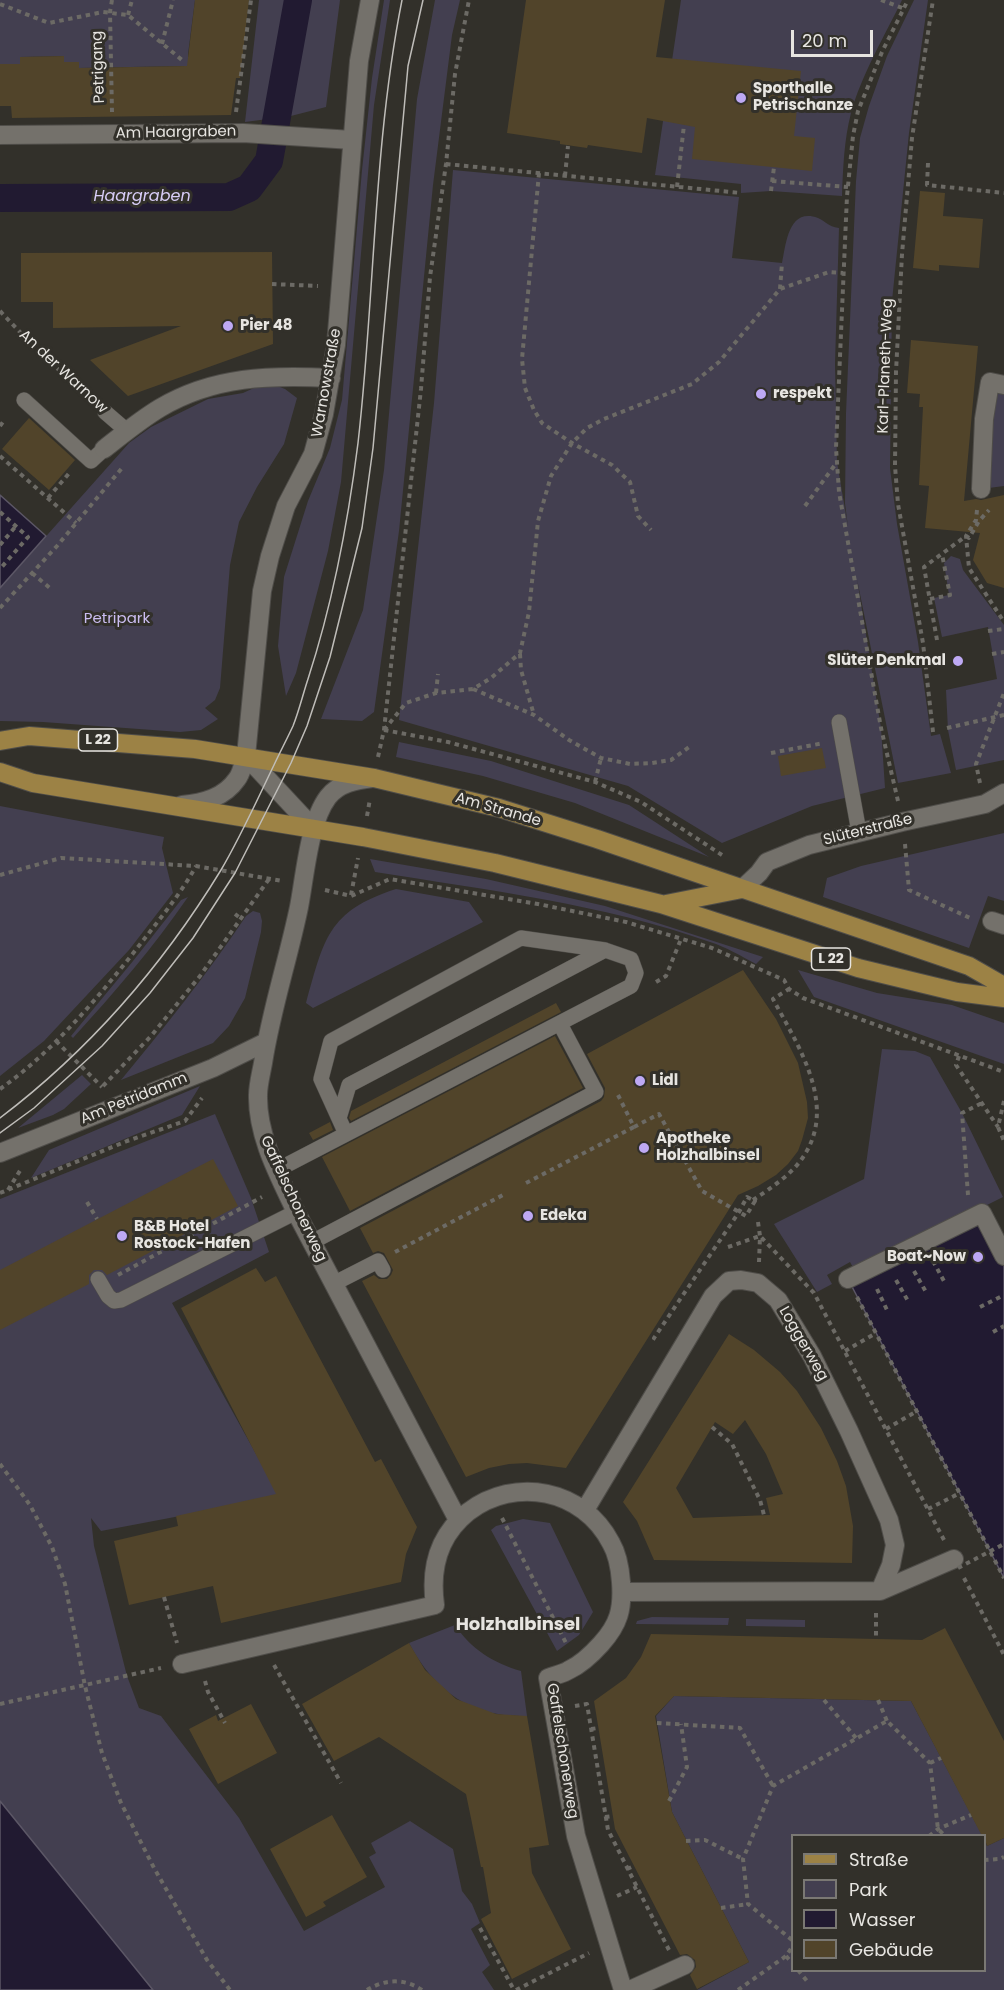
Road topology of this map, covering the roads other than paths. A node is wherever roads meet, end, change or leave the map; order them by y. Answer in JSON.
{"nodes":[{"id":1,"x":370,"y":0,"type":"edge"},
{"id":2,"x":0,"y":135,"type":"edge"},
{"id":3,"x":352,"y":140,"type":"junction"},
{"id":4,"x":331,"y":378,"type":"junction"},
{"id":5,"x":1004,"y":385,"type":"edge"},
{"id":6,"x":24,"y":400,"type":"dead end"},
{"id":7,"x":105,"y":412,"type":"road end"},
{"id":8,"x":127,"y":431,"type":"junction"},
{"id":9,"x":104,"y":449,"type":"joint"},
{"id":10,"x":981,"y":489,"type":"road end"},
{"id":11,"x":839,"y":722,"type":"dead end"},
{"id":12,"x":0,"y":741,"type":"edge"},
{"id":13,"x":246,"y":756,"type":"junction"},
{"id":14,"x":0,"y":772,"type":"edge"},
{"id":15,"x":374,"y":778,"type":"junction"},
{"id":16,"x":1004,"y":793,"type":"edge"},
{"id":17,"x":174,"y":806,"type":"junction"},
{"id":18,"x":314,"y":829,"type":"junction"},
{"id":19,"x":859,"y":832,"type":"junction"},
{"id":20,"x":743,"y":888,"type":"junction"},
{"id":21,"x":661,"y":904,"type":"junction"},
{"id":22,"x":605,"y":950,"type":"junction"},
{"id":23,"x":1004,"y":986,"type":"edge"},
{"id":24,"x":1004,"y":998,"type":"edge"},
{"id":25,"x":560,"y":1024,"type":"junction"},
{"id":26,"x":266,"y":1042,"type":"junction"},
{"id":27,"x":339,"y":1118,"type":"junction"},
{"id":28,"x":346,"y":1134,"type":"junction"},
{"id":29,"x":0,"y":1153,"type":"edge"},
{"id":30,"x":277,"y":1170,"type":"junction"},
{"id":31,"x":296,"y":1212,"type":"junction"},
{"id":32,"x":312,"y":1242,"type":"junction"},
{"id":33,"x":1004,"y":1256,"type":"edge"},
{"id":34,"x":380,"y":1265,"type":"road end"},
{"id":35,"x":105,"y":1276,"type":"road end"},
{"id":36,"x":848,"y":1279,"type":"road end"},
{"id":37,"x":333,"y":1284,"type":"junction"},
{"id":38,"x":585,"y":1510,"type":"junction"},
{"id":39,"x":458,"y":1520,"type":"junction"},
{"id":40,"x":956,"y":1563,"type":"road end"},
{"id":41,"x":622,"y":1592,"type":"junction"},
{"id":42,"x":880,"y":1592,"type":"junction"},
{"id":43,"x":191,"y":1662,"type":"road end"},
{"id":44,"x":682,"y":1967,"type":"road end"},
{"id":45,"x":623,"y":1990,"type":"edge"},
{"id":46,"x":630,"y":1990,"type":"edge"}],
"edges":[{"from":1,"to":3,"type":"street","name":"Warnowstraße"},
{"from":2,"to":3,"type":"street","name":"Am Haargraben"},
{"from":3,"to":4,"type":"street","name":"Warnowstraße"},
{"from":4,"to":8,"type":"street"},
{"from":4,"to":13,"type":"street","name":"Warnowstraße"},
{"from":5,"to":10,"type":"street"},
{"from":6,"to":9,"type":"lane"},
{"from":7,"to":8,"type":"lane","name":"An der Warnow"},
{"from":8,"to":9,"type":"street"},
{"from":11,"to":19,"type":"lane"},
{"from":12,"to":13,"type":"main road","number":"L 22"},
{"from":13,"to":15,"type":"main road","name":"Am Strande","number":"L 22"},
{"from":13,"to":17,"type":"street","name":"Warnowstraße"},
{"from":13,"to":18,"type":"street"},
{"from":14,"to":17,"type":"main road","number":"L 22"},
{"from":15,"to":18,"type":"street","name":"Gaffelschonerweg"},
{"from":15,"to":20,"type":"main road","name":"Am Strande","number":"L 22"},
{"from":16,"to":19,"type":"street","name":"Slüterstraße"},
{"from":17,"to":18,"type":"main road","number":"L 22"},
{"from":18,"to":21,"type":"main road","number":"L 22"},
{"from":18,"to":26,"type":"street","name":"Gaffelschonerweg"},
{"from":19,"to":20,"type":"street","name":"Slüterstraße"},
{"from":20,"to":21,"type":"main road"},
{"from":20,"to":23,"type":"main road","name":"Am Strande","number":"L 22"},
{"from":21,"to":24,"type":"main road","number":"L 22"},
{"from":22,"to":25,"type":"lane"},
{"from":22,"to":27,"type":"lane"},
{"from":22,"to":27,"type":"lane"},
{"from":25,"to":28,"type":"lane"},
{"from":25,"to":32,"type":"lane"},
{"from":26,"to":29,"type":"street","name":"Am Petridamm"},
{"from":26,"to":30,"type":"street","name":"Gaffelschonerweg"},
{"from":27,"to":28,"type":"lane"},
{"from":28,"to":30,"type":"lane"},
{"from":30,"to":31,"type":"street","name":"Gaffelschonerweg"},
{"from":31,"to":32,"type":"street","name":"Gaffelschonerweg"},
{"from":31,"to":35,"type":"lane"},
{"from":32,"to":37,"type":"street","name":"Gaffelschonerweg"},
{"from":33,"to":36,"type":"street"},
{"from":34,"to":37,"type":"lane"},
{"from":37,"to":39,"type":"street","name":"Gaffelschonerweg"},
{"from":38,"to":39,"type":"street","name":"Gaffelschonerweg"},
{"from":38,"to":41,"type":"street","name":"Gaffelschonerweg"},
{"from":38,"to":42,"type":"street","name":"Loggerweg"},
{"from":39,"to":43,"type":"street","name":"Gaffelschonerweg"},
{"from":40,"to":42,"type":"street"},
{"from":41,"to":42,"type":"street"},
{"from":41,"to":45,"type":"street","name":"Gaffelschonerweg"},
{"from":44,"to":46,"type":"street"}]}
